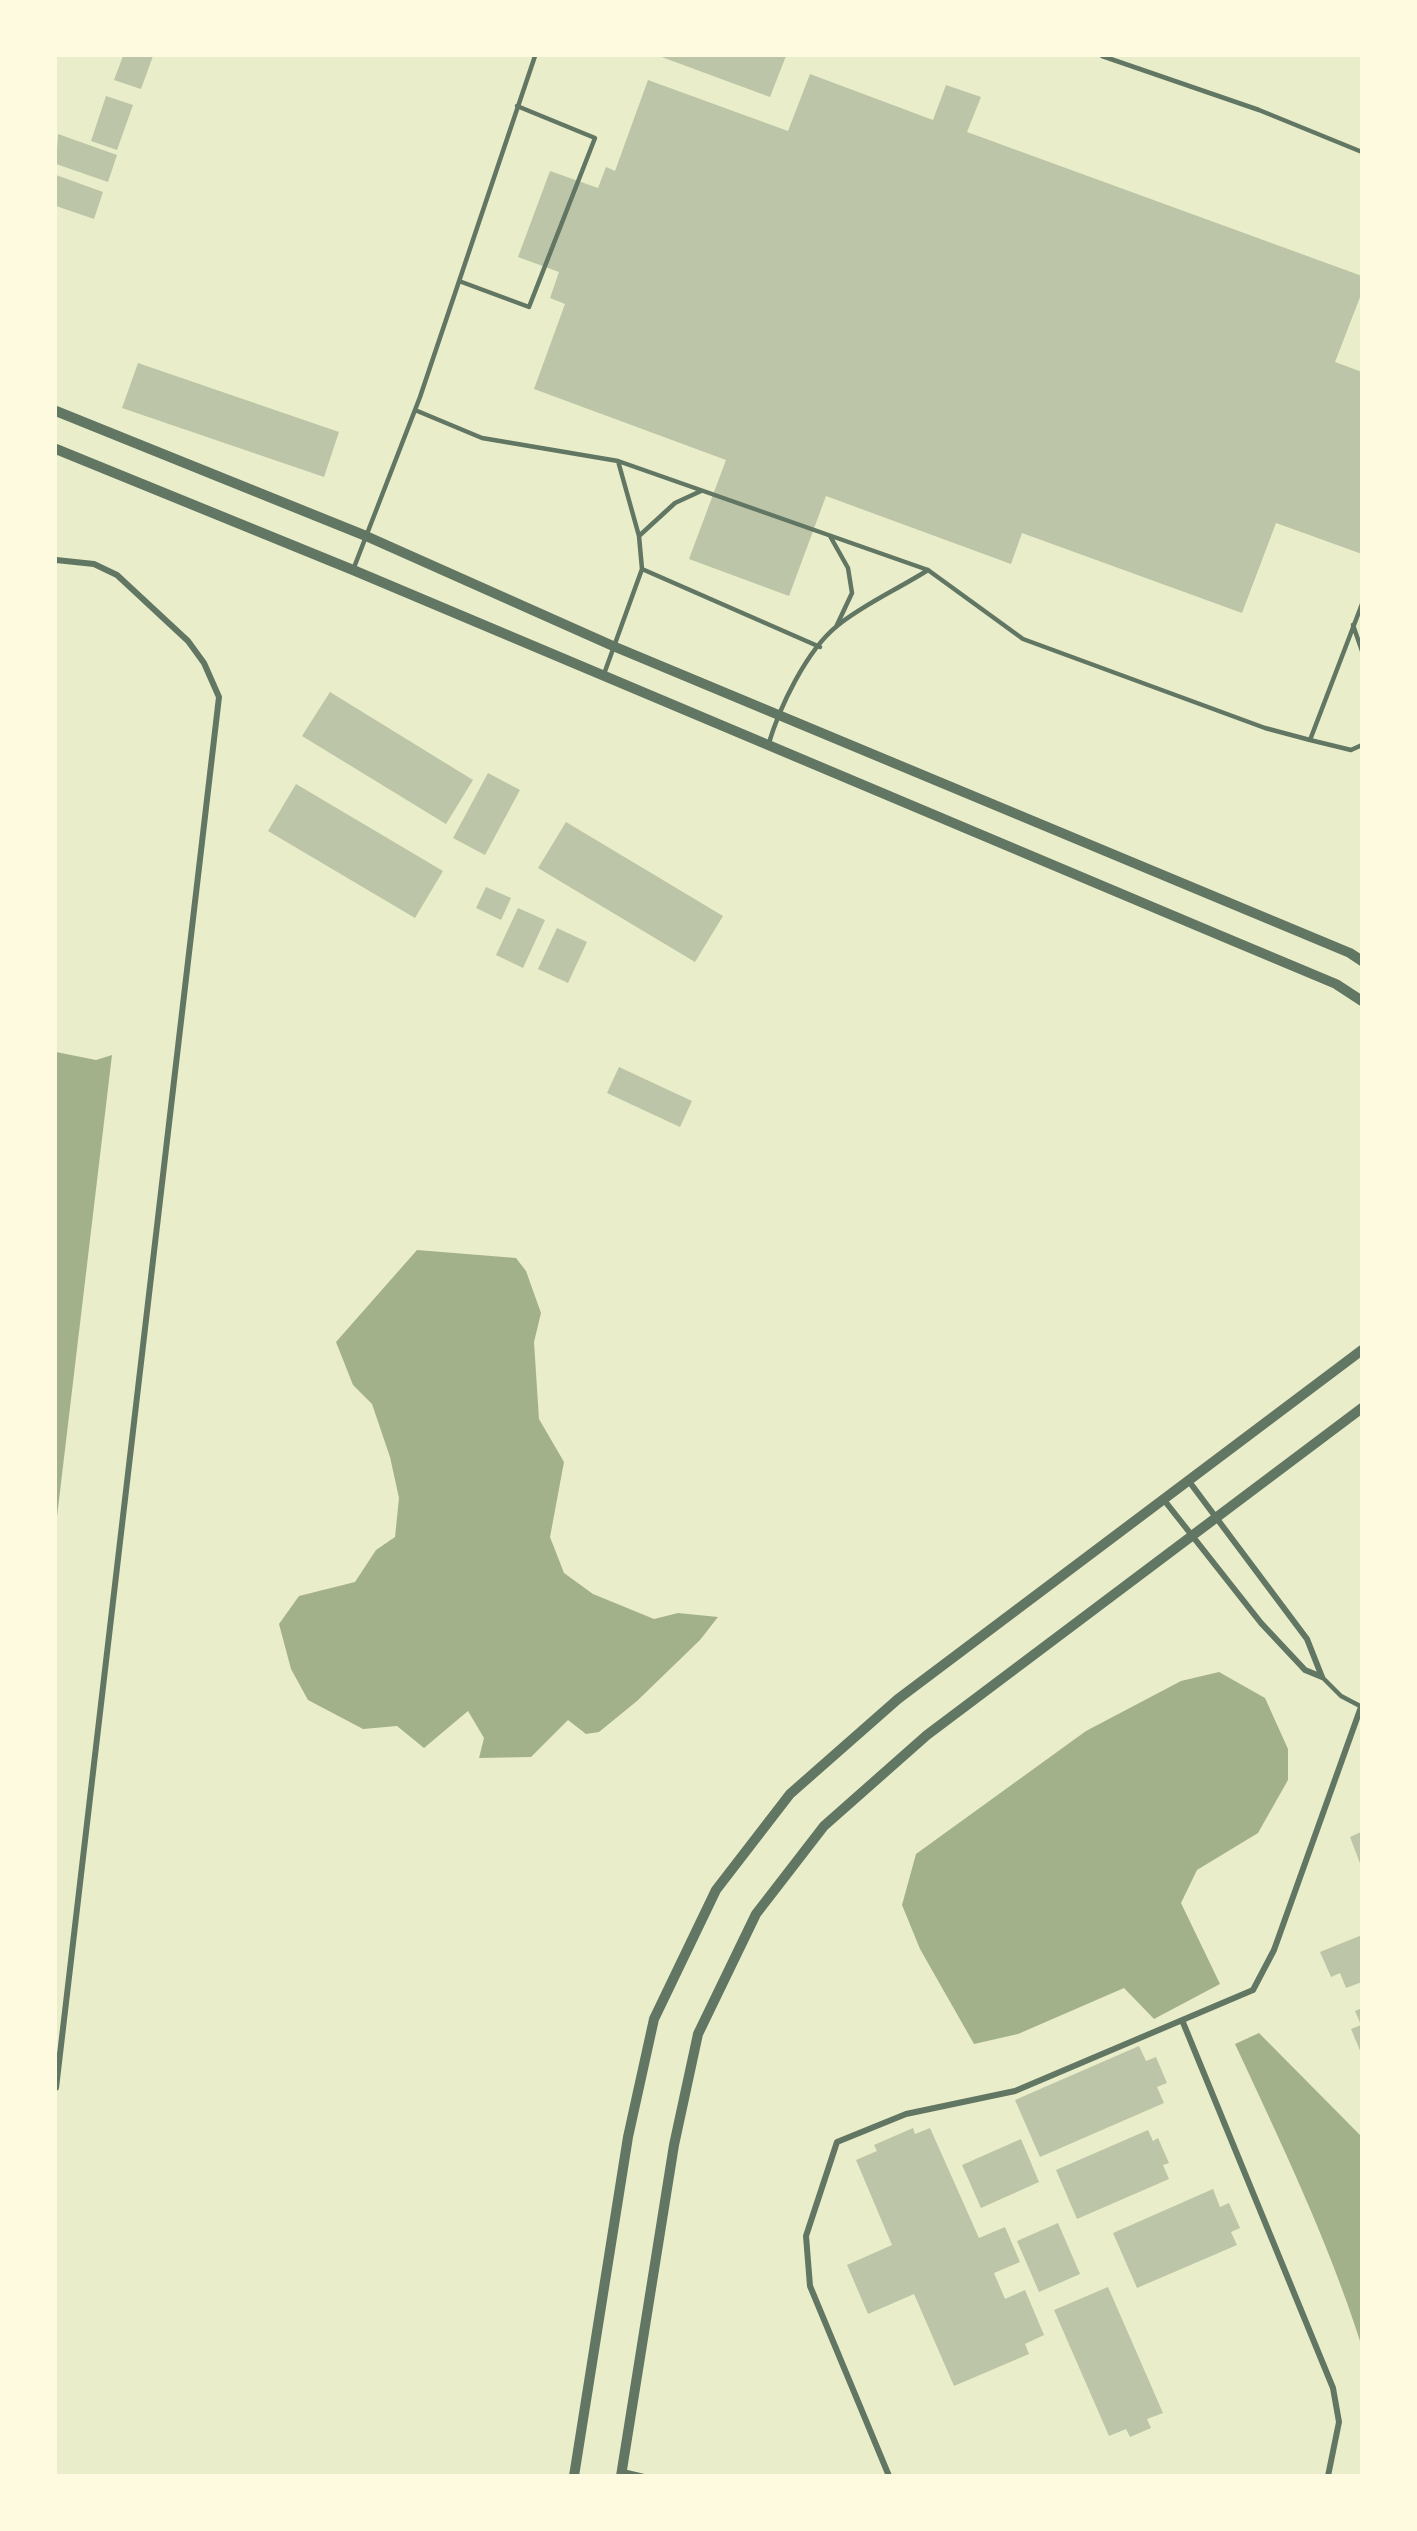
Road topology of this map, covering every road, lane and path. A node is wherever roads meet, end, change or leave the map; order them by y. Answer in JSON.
{"nodes":[{"id":1,"x":535,"y":56,"type":"edge"},
{"id":2,"x":1102,"y":56,"type":"edge"},
{"id":3,"x":517,"y":106,"type":"junction"},
{"id":4,"x":1362,"y":152,"type":"edge"},
{"id":5,"x":459,"y":281,"type":"junction"},
{"id":6,"x":415,"y":410,"type":"junction"},
{"id":7,"x":56,"y":411,"type":"edge"},
{"id":8,"x":56,"y":449,"type":"edge"},
{"id":9,"x":618,"y":460,"type":"junction"},
{"id":10,"x":702,"y":491,"type":"junction"},
{"id":11,"x":829,"y":535,"type":"junction"},
{"id":12,"x":366,"y":536,"type":"junction"},
{"id":13,"x":639,"y":536,"type":"junction"},
{"id":14,"x":56,"y":560,"type":"edge"},
{"id":15,"x":642,"y":569,"type":"junction"},
{"id":16,"x":353,"y":570,"type":"junction"},
{"id":17,"x":928,"y":570,"type":"junction"},
{"id":18,"x":1362,"y":604,"type":"edge"},
{"id":19,"x":1353,"y":625,"type":"junction"},
{"id":20,"x":836,"y":627,"type":"junction"},
{"id":21,"x":613,"y":646,"type":"junction"},
{"id":22,"x":820,"y":647,"type":"junction"},
{"id":23,"x":1362,"y":651,"type":"edge"},
{"id":24,"x":603,"y":676,"type":"junction"},
{"id":25,"x":778,"y":714,"type":"junction"},
{"id":26,"x":1310,"y":740,"type":"junction"},
{"id":27,"x":1362,"y":745,"type":"edge"},
{"id":28,"x":768,"y":746,"type":"junction"},
{"id":29,"x":1362,"y":961,"type":"edge"},
{"id":30,"x":1362,"y":1001,"type":"edge"},
{"id":31,"x":1362,"y":1350,"type":"edge"},
{"id":32,"x":1362,"y":1408,"type":"edge"},
{"id":33,"x":1188,"y":1480,"type":"junction"},
{"id":34,"x":1164,"y":1500,"type":"junction"},
{"id":35,"x":1217,"y":1517,"type":"junction"},
{"id":36,"x":1192,"y":1536,"type":"junction"},
{"id":37,"x":1322,"y":1677,"type":"junction"},
{"id":38,"x":1361,"y":1707,"type":"edge"},
{"id":39,"x":1182,"y":2020,"type":"junction"},
{"id":40,"x":56,"y":2088,"type":"edge"},
{"id":41,"x":621,"y":2473,"type":"edge"},
{"id":42,"x":574,"y":2475,"type":"edge"},
{"id":43,"x":643,"y":2475,"type":"edge"},
{"id":44,"x":889,"y":2475,"type":"edge"},
{"id":45,"x":1328,"y":2475,"type":"edge"}],
"edges":[{"from":1,"to":3,"type":"lane"},
{"from":2,"to":4,"type":"lane"},
{"from":3,"to":5,"type":"lane"},
{"from":3,"to":5,"type":"lane"},
{"from":5,"to":6,"type":"lane"},
{"from":6,"to":9,"type":"lane"},
{"from":6,"to":12,"type":"lane"},
{"from":7,"to":12,"type":"street"},
{"from":8,"to":16,"type":"street"},
{"from":9,"to":10,"type":"lane"},
{"from":9,"to":13,"type":"lane"},
{"from":10,"to":11,"type":"lane"},
{"from":10,"to":13,"type":"lane"},
{"from":11,"to":17,"type":"lane"},
{"from":11,"to":20,"type":"lane"},
{"from":12,"to":16,"type":"lane"},
{"from":12,"to":21,"type":"street"},
{"from":13,"to":15,"type":"lane"},
{"from":14,"to":40,"type":"street"},
{"from":15,"to":21,"type":"lane"},
{"from":15,"to":22,"type":"lane"},
{"from":16,"to":24,"type":"street"},
{"from":17,"to":20,"type":"lane"},
{"from":17,"to":26,"type":"lane"},
{"from":18,"to":19,"type":"lane"},
{"from":19,"to":23,"type":"lane"},
{"from":19,"to":26,"type":"lane"},
{"from":20,"to":22,"type":"lane"},
{"from":21,"to":24,"type":"lane"},
{"from":21,"to":25,"type":"street"},
{"from":22,"to":25,"type":"lane"},
{"from":24,"to":28,"type":"street"},
{"from":25,"to":28,"type":"lane"},
{"from":25,"to":29,"type":"street"},
{"from":26,"to":27,"type":"lane"},
{"from":28,"to":30,"type":"street"},
{"from":31,"to":33,"type":"street"},
{"from":32,"to":35,"type":"street"},
{"from":33,"to":34,"type":"street"},
{"from":33,"to":35,"type":"street"},
{"from":34,"to":36,"type":"street"},
{"from":34,"to":42,"type":"street"},
{"from":35,"to":36,"type":"street"},
{"from":35,"to":37,"type":"street"},
{"from":36,"to":37,"type":"street"},
{"from":36,"to":41,"type":"street"},
{"from":37,"to":38,"type":"lane"},
{"from":38,"to":39,"type":"street"},
{"from":39,"to":44,"type":"street"},
{"from":39,"to":45,"type":"street"},
{"from":41,"to":43,"type":"lane"}]}
